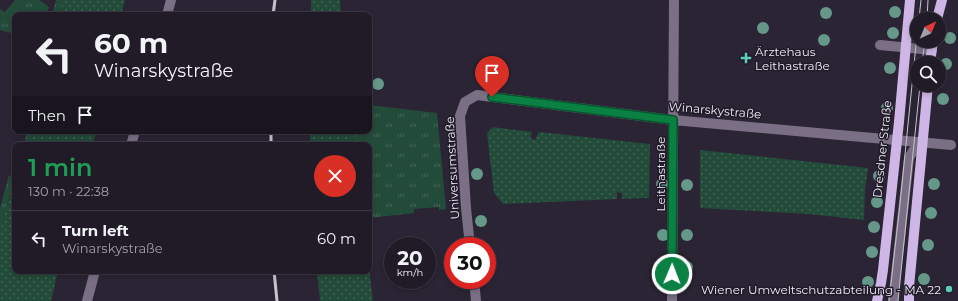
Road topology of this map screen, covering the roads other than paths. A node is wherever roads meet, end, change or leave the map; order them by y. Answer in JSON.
{"nodes":[{"id":1,"x":171,"y":0,"type":"edge"},
{"id":2,"x":674,"y":0,"type":"edge"},
{"id":3,"x":910,"y":0,"type":"edge"},
{"id":4,"x":942,"y":0,"type":"edge"},
{"id":5,"x":168,"y":12,"type":"edge"},
{"id":6,"x":939,"y":12,"type":"edge"},
{"id":7,"x":880,"y":45,"type":"dead end"},
{"id":8,"x":906,"y":47,"type":"junction"},
{"id":9,"x":910,"y":47,"type":"edge"},
{"id":10,"x":927,"y":92,"type":"edge"},
{"id":11,"x":477,"y":95,"type":"joint"},
{"id":12,"x":673,"y":120,"type":"junction"},
{"id":13,"x":897,"y":140,"type":"junction"},
{"id":14,"x":923,"y":142,"type":"junction"},
{"id":15,"x":951,"y":145,"type":"dead end"},
{"id":16,"x":909,"y":158,"type":"junction"},
{"id":17,"x":469,"y":237,"type":"edge"},
{"id":18,"x":94,"y":274,"type":"edge"},
{"id":19,"x":475,"y":289,"type":"edge"},
{"id":20,"x":87,"y":301,"type":"edge"},
{"id":21,"x":476,"y":301,"type":"edge"},
{"id":22,"x":672,"y":301,"type":"edge"},
{"id":23,"x":877,"y":301,"type":"edge"},
{"id":24,"x":893,"y":301,"type":"edge"},
{"id":25,"x":909,"y":301,"type":"edge"}],
"edges":[{"from":1,"to":5,"type":"street"},
{"from":2,"to":12,"type":"street","name":"Leithastraße"},
{"from":3,"to":8,"type":"main road","name":"Dresdner Straße"},
{"from":4,"to":6,"type":"main road"},
{"from":7,"to":8,"type":"street"},
{"from":8,"to":9,"type":"street"},
{"from":8,"to":13,"type":"main road","name":"Dresdner Straße"},
{"from":10,"to":14,"type":"main road"},
{"from":11,"to":12,"type":"street","name":"Winarskystraße"},
{"from":11,"to":17,"type":"street","name":"Universumstraße"},
{"from":12,"to":13,"type":"street","name":"Winarskystraße"},
{"from":12,"to":22,"type":"street","name":"Leithastraße"},
{"from":13,"to":14,"type":"street","name":"Winarskystraße"},
{"from":13,"to":16,"type":"street"},
{"from":13,"to":23,"type":"main road","name":"Dresdner Straße"},
{"from":14,"to":15,"type":"street","name":"Winarskystraße"},
{"from":14,"to":16,"type":"street"},
{"from":14,"to":25,"type":"main road"},
{"from":16,"to":24,"type":"street"},
{"from":18,"to":20,"type":"street"},
{"from":19,"to":21,"type":"street"}]}
